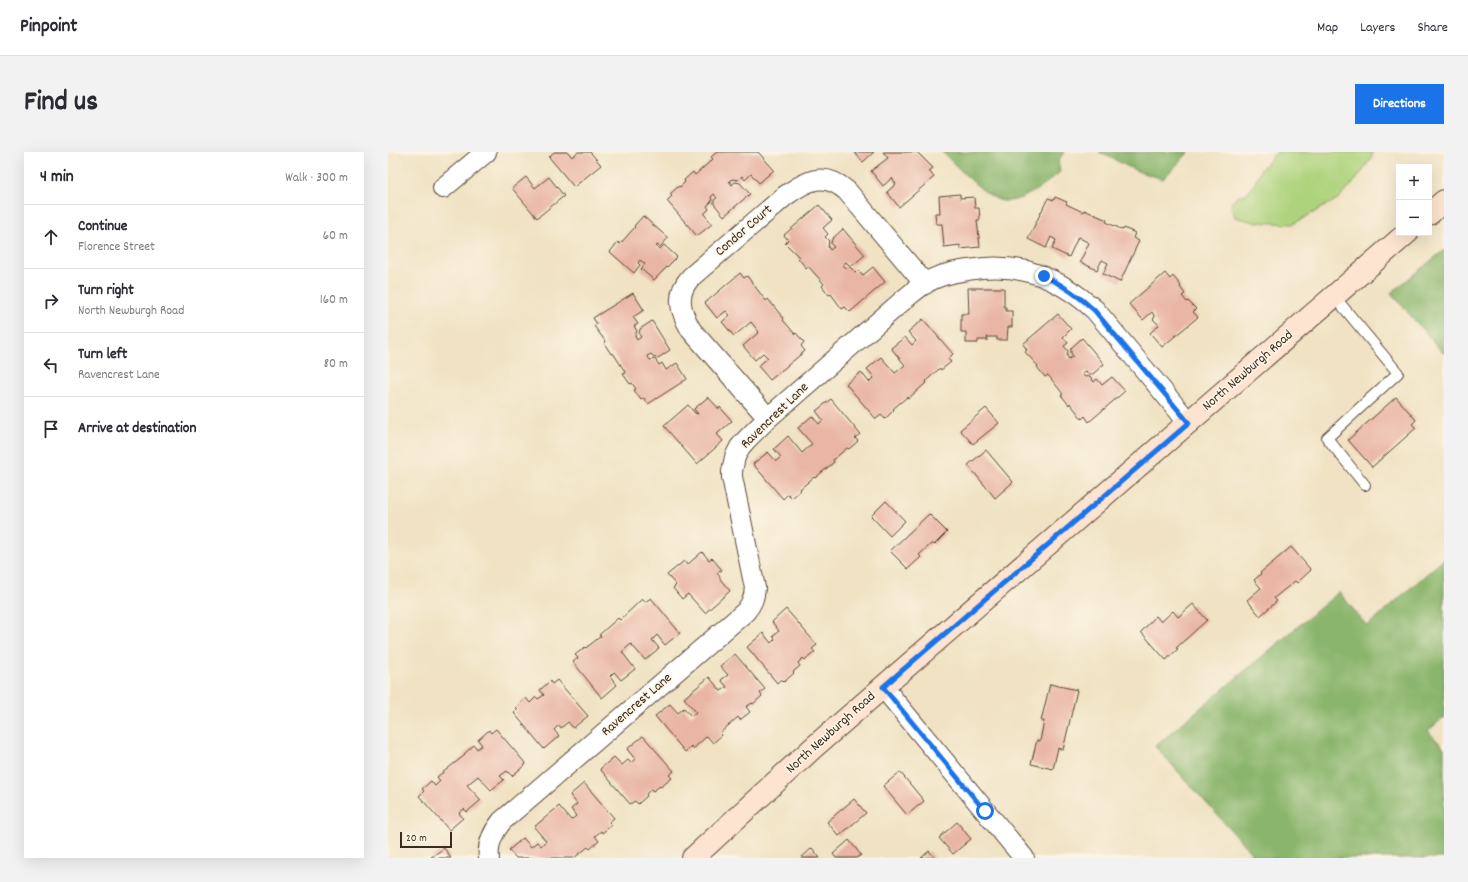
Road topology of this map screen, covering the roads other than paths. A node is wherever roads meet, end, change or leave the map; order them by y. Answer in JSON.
{"nodes":[{"id":1,"x":486,"y":152,"type":"edge"},
{"id":2,"x":443,"y":188,"type":"dead end"},
{"id":3,"x":1444,"y":201,"type":"edge"},
{"id":4,"x":1432,"y":211,"type":"edge"},
{"id":5,"x":1404,"y":236,"type":"edge"},
{"id":6,"x":925,"y":284,"type":"junction"},
{"id":7,"x":1334,"y":296,"type":"junction"},
{"id":8,"x":768,"y":418,"type":"junction"},
{"id":9,"x":1189,"y":423,"type":"junction"},
{"id":10,"x":1366,"y":485,"type":"dead end"},
{"id":11,"x":883,"y":687,"type":"junction"},
{"id":12,"x":489,"y":858,"type":"edge"},
{"id":13,"x":693,"y":858,"type":"edge"},
{"id":14,"x":1024,"y":858,"type":"edge"}],
"edges":[{"from":1,"to":2,"type":"street"},
{"from":3,"to":4,"type":"main road"},
{"from":5,"to":7,"type":"main road","name":"North Newburgh Road"},
{"from":6,"to":8,"type":"street","name":"Ravencrest Lane"},
{"from":6,"to":8,"type":"street","name":"Condor Court"},
{"from":6,"to":9,"type":"street","name":"Ravencrest Lane"},
{"from":7,"to":9,"type":"main road","name":"North Newburgh Road"},
{"from":7,"to":10,"type":"lane"},
{"from":8,"to":12,"type":"street","name":"Ravencrest Lane"},
{"from":9,"to":11,"type":"main road","name":"North Newburgh Road"},
{"from":11,"to":13,"type":"main road","name":"North Newburgh Road"},
{"from":11,"to":14,"type":"street"}]}
